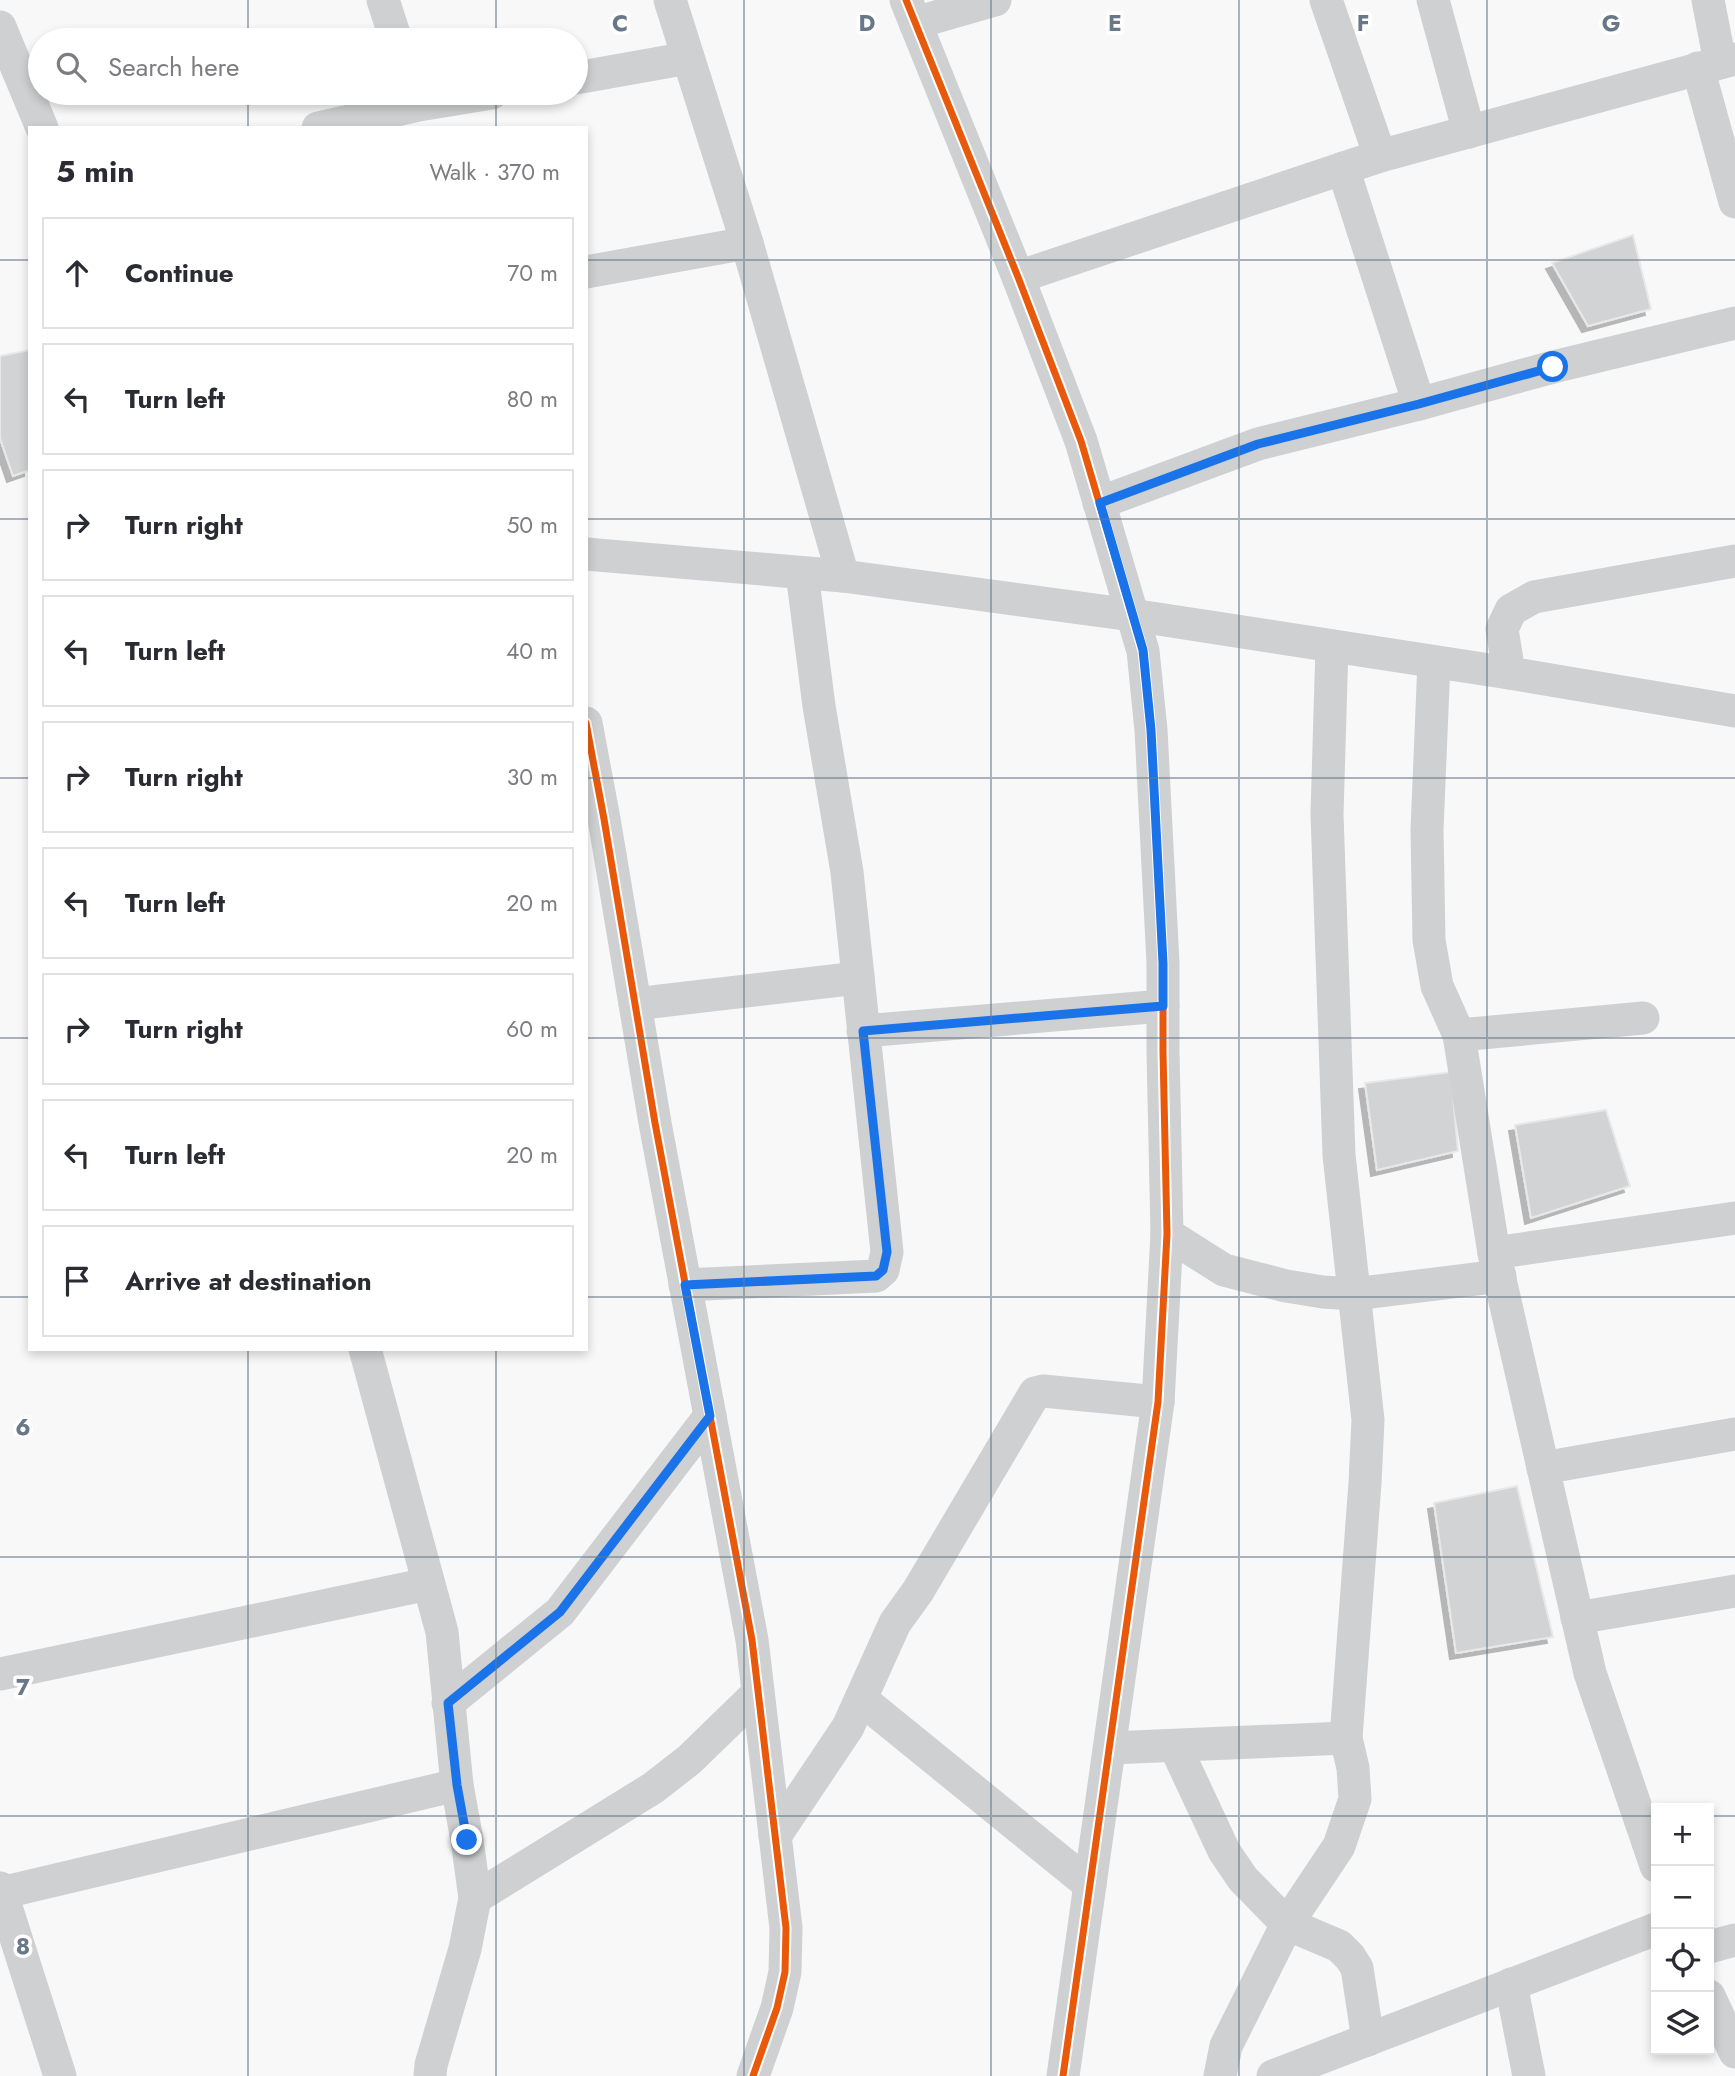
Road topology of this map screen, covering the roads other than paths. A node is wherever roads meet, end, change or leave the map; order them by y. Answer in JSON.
{"nodes":[{"id":1,"x":383,"y":0,"type":"edge"},
{"id":2,"x":670,"y":0,"type":"edge"},
{"id":3,"x":995,"y":0,"type":"edge"},
{"id":4,"x":1326,"y":0,"type":"edge"},
{"id":5,"x":1433,"y":0,"type":"edge"},
{"id":6,"x":1708,"y":0,"type":"edge"},
{"id":7,"x":910,"y":11,"type":"edge"},
{"id":8,"x":0,"y":27,"type":"edge"},
{"id":9,"x":393,"y":28,"type":"edge"},
{"id":10,"x":688,"y":58,"type":"junction"},
{"id":11,"x":1718,"y":63,"type":"edge"},
{"id":12,"x":588,"y":76,"type":"edge"},
{"id":13,"x":28,"y":94,"type":"edge"},
{"id":14,"x":32,"y":105,"type":"edge"},
{"id":15,"x":438,"y":105,"type":"edge"},
{"id":16,"x":420,"y":109,"type":"edge"},
{"id":17,"x":41,"y":126,"type":"edge"},
{"id":18,"x":329,"y":126,"type":"edge"},
{"id":19,"x":1469,"y":132,"type":"junction"},
{"id":20,"x":1380,"y":156,"type":"junction"},
{"id":21,"x":1343,"y":168,"type":"junction"},
{"id":22,"x":1735,"y":202,"type":"edge"},
{"id":23,"x":747,"y":243,"type":"junction"},
{"id":24,"x":588,"y":272,"type":"edge"},
{"id":25,"x":1018,"y":277,"type":"junction"},
{"id":26,"x":1735,"y":323,"type":"edge"},
{"id":27,"x":1419,"y":404,"type":"junction"},
{"id":28,"x":1100,"y":503,"type":"junction"},
{"id":29,"x":588,"y":554,"type":"edge"},
{"id":30,"x":1735,"y":561,"type":"edge"},
{"id":31,"x":802,"y":573,"type":"junction"},
{"id":32,"x":843,"y":576,"type":"junction"},
{"id":33,"x":1132,"y":615,"type":"junction"},
{"id":34,"x":1332,"y":646,"type":"junction"},
{"id":35,"x":1434,"y":662,"type":"junction"},
{"id":36,"x":1509,"y":673,"type":"junction"},
{"id":37,"x":1735,"y":711,"type":"edge"},
{"id":38,"x":588,"y":734,"type":"edge"},
{"id":39,"x":858,"y":978,"type":"junction"},
{"id":40,"x":635,"y":1004,"type":"junction"},
{"id":41,"x":1163,"y":1006,"type":"junction"},
{"id":42,"x":1643,"y":1018,"type":"dead end"},
{"id":43,"x":863,"y":1031,"type":"junction"},
{"id":44,"x":1459,"y":1035,"type":"junction"},
{"id":45,"x":1735,"y":1218,"type":"edge"},
{"id":46,"x":1167,"y":1234,"type":"junction"},
{"id":47,"x":1497,"y":1265,"type":"junction"},
{"id":48,"x":685,"y":1285,"type":"junction"},
{"id":49,"x":1354,"y":1294,"type":"junction"},
{"id":50,"x":366,"y":1351,"type":"edge"},
{"id":51,"x":1158,"y":1402,"type":"junction"},
{"id":52,"x":710,"y":1416,"type":"junction"},
{"id":53,"x":1735,"y":1434,"type":"edge"},
{"id":54,"x":1543,"y":1468,"type":"junction"},
{"id":55,"x":428,"y":1584,"type":"junction"},
{"id":56,"x":1735,"y":1591,"type":"edge"},
{"id":57,"x":1577,"y":1618,"type":"junction"},
{"id":58,"x":0,"y":1674,"type":"edge"},
{"id":59,"x":758,"y":1693,"type":"junction"},
{"id":60,"x":861,"y":1699,"type":"junction"},
{"id":61,"x":448,"y":1703,"type":"junction"},
{"id":62,"x":1346,"y":1738,"type":"junction"},
{"id":63,"x":1175,"y":1746,"type":"junction"},
{"id":64,"x":1110,"y":1748,"type":"junction"},
{"id":65,"x":457,"y":1785,"type":"junction"},
{"id":66,"x":775,"y":1836,"type":"junction"},
{"id":67,"x":1651,"y":1851,"type":"edge"},
{"id":68,"x":1090,"y":1885,"type":"junction"},
{"id":69,"x":1,"y":1891,"type":"edge"},
{"id":70,"x":475,"y":1898,"type":"junction"},
{"id":71,"x":1287,"y":1924,"type":"junction"},
{"id":72,"x":1651,"y":1931,"type":"edge"},
{"id":73,"x":7,"y":1936,"type":"edge"},
{"id":74,"x":1735,"y":1940,"type":"edge"},
{"id":75,"x":1714,"y":1946,"type":"edge"},
{"id":76,"x":1511,"y":1984,"type":"junction"},
{"id":77,"x":1714,"y":2007,"type":"edge"},
{"id":78,"x":1368,"y":2040,"type":"junction"},
{"id":79,"x":1735,"y":2052,"type":"edge"},
{"id":80,"x":60,"y":2076,"type":"edge"},
{"id":81,"x":430,"y":2076,"type":"edge"},
{"id":82,"x":752,"y":2076,"type":"edge"},
{"id":83,"x":1063,"y":2076,"type":"edge"},
{"id":84,"x":1220,"y":2076,"type":"edge"},
{"id":85,"x":1273,"y":2076,"type":"edge"},
{"id":86,"x":1529,"y":2076,"type":"edge"}],
"edges":[{"from":1,"to":9,"type":"street"},
{"from":2,"to":10,"type":"street"},
{"from":3,"to":7,"type":"street"},
{"from":4,"to":20,"type":"street"},
{"from":5,"to":19,"type":"street"},
{"from":6,"to":11,"type":"street"},
{"from":7,"to":25,"type":"street"},
{"from":8,"to":13,"type":"street"},
{"from":10,"to":12,"type":"street"},
{"from":10,"to":23,"type":"street"},
{"from":11,"to":19,"type":"street"},
{"from":11,"to":22,"type":"street"},
{"from":14,"to":17,"type":"street"},
{"from":15,"to":16,"type":"street"},
{"from":16,"to":18,"type":"street"},
{"from":19,"to":20,"type":"street"},
{"from":20,"to":21,"type":"street"},
{"from":21,"to":25,"type":"street"},
{"from":21,"to":27,"type":"street"},
{"from":23,"to":24,"type":"street"},
{"from":23,"to":32,"type":"street"},
{"from":25,"to":28,"type":"street"},
{"from":26,"to":27,"type":"street"},
{"from":27,"to":28,"type":"street"},
{"from":28,"to":33,"type":"street"},
{"from":29,"to":31,"type":"street"},
{"from":30,"to":36,"type":"street"},
{"from":31,"to":32,"type":"street"},
{"from":31,"to":39,"type":"street"},
{"from":32,"to":33,"type":"street"},
{"from":33,"to":34,"type":"street"},
{"from":33,"to":41,"type":"street"},
{"from":34,"to":35,"type":"street"},
{"from":34,"to":49,"type":"street"},
{"from":35,"to":36,"type":"street"},
{"from":35,"to":44,"type":"street"},
{"from":36,"to":37,"type":"street"},
{"from":38,"to":40,"type":"street"},
{"from":39,"to":40,"type":"street"},
{"from":39,"to":43,"type":"street"},
{"from":40,"to":48,"type":"street"},
{"from":41,"to":43,"type":"street"},
{"from":41,"to":46,"type":"street"},
{"from":42,"to":44,"type":"street"},
{"from":43,"to":48,"type":"street"},
{"from":44,"to":47,"type":"street"},
{"from":45,"to":47,"type":"street"},
{"from":46,"to":49,"type":"street"},
{"from":46,"to":51,"type":"street"},
{"from":47,"to":49,"type":"street"},
{"from":47,"to":54,"type":"street"},
{"from":48,"to":52,"type":"street"},
{"from":49,"to":62,"type":"street"},
{"from":50,"to":55,"type":"street"},
{"from":51,"to":60,"type":"street"},
{"from":51,"to":64,"type":"street"},
{"from":52,"to":59,"type":"street"},
{"from":52,"to":61,"type":"street"},
{"from":53,"to":54,"type":"street"},
{"from":54,"to":57,"type":"street"},
{"from":55,"to":58,"type":"street"},
{"from":55,"to":61,"type":"street"},
{"from":56,"to":57,"type":"street"},
{"from":57,"to":67,"type":"street"},
{"from":59,"to":66,"type":"street"},
{"from":59,"to":70,"type":"street"},
{"from":60,"to":66,"type":"street"},
{"from":60,"to":68,"type":"street"},
{"from":61,"to":65,"type":"street"},
{"from":62,"to":63,"type":"street"},
{"from":62,"to":71,"type":"street"},
{"from":63,"to":64,"type":"street"},
{"from":63,"to":71,"type":"street"},
{"from":64,"to":68,"type":"street"},
{"from":65,"to":69,"type":"street"},
{"from":65,"to":70,"type":"street"},
{"from":66,"to":82,"type":"street"},
{"from":68,"to":83,"type":"street"},
{"from":69,"to":73,"type":"street"},
{"from":70,"to":81,"type":"street"},
{"from":71,"to":78,"type":"street"},
{"from":71,"to":84,"type":"street"},
{"from":72,"to":76,"type":"street"},
{"from":73,"to":80,"type":"street"},
{"from":74,"to":75,"type":"street"},
{"from":76,"to":78,"type":"street"},
{"from":76,"to":86,"type":"street"},
{"from":77,"to":79,"type":"street"},
{"from":78,"to":85,"type":"street"}]}
